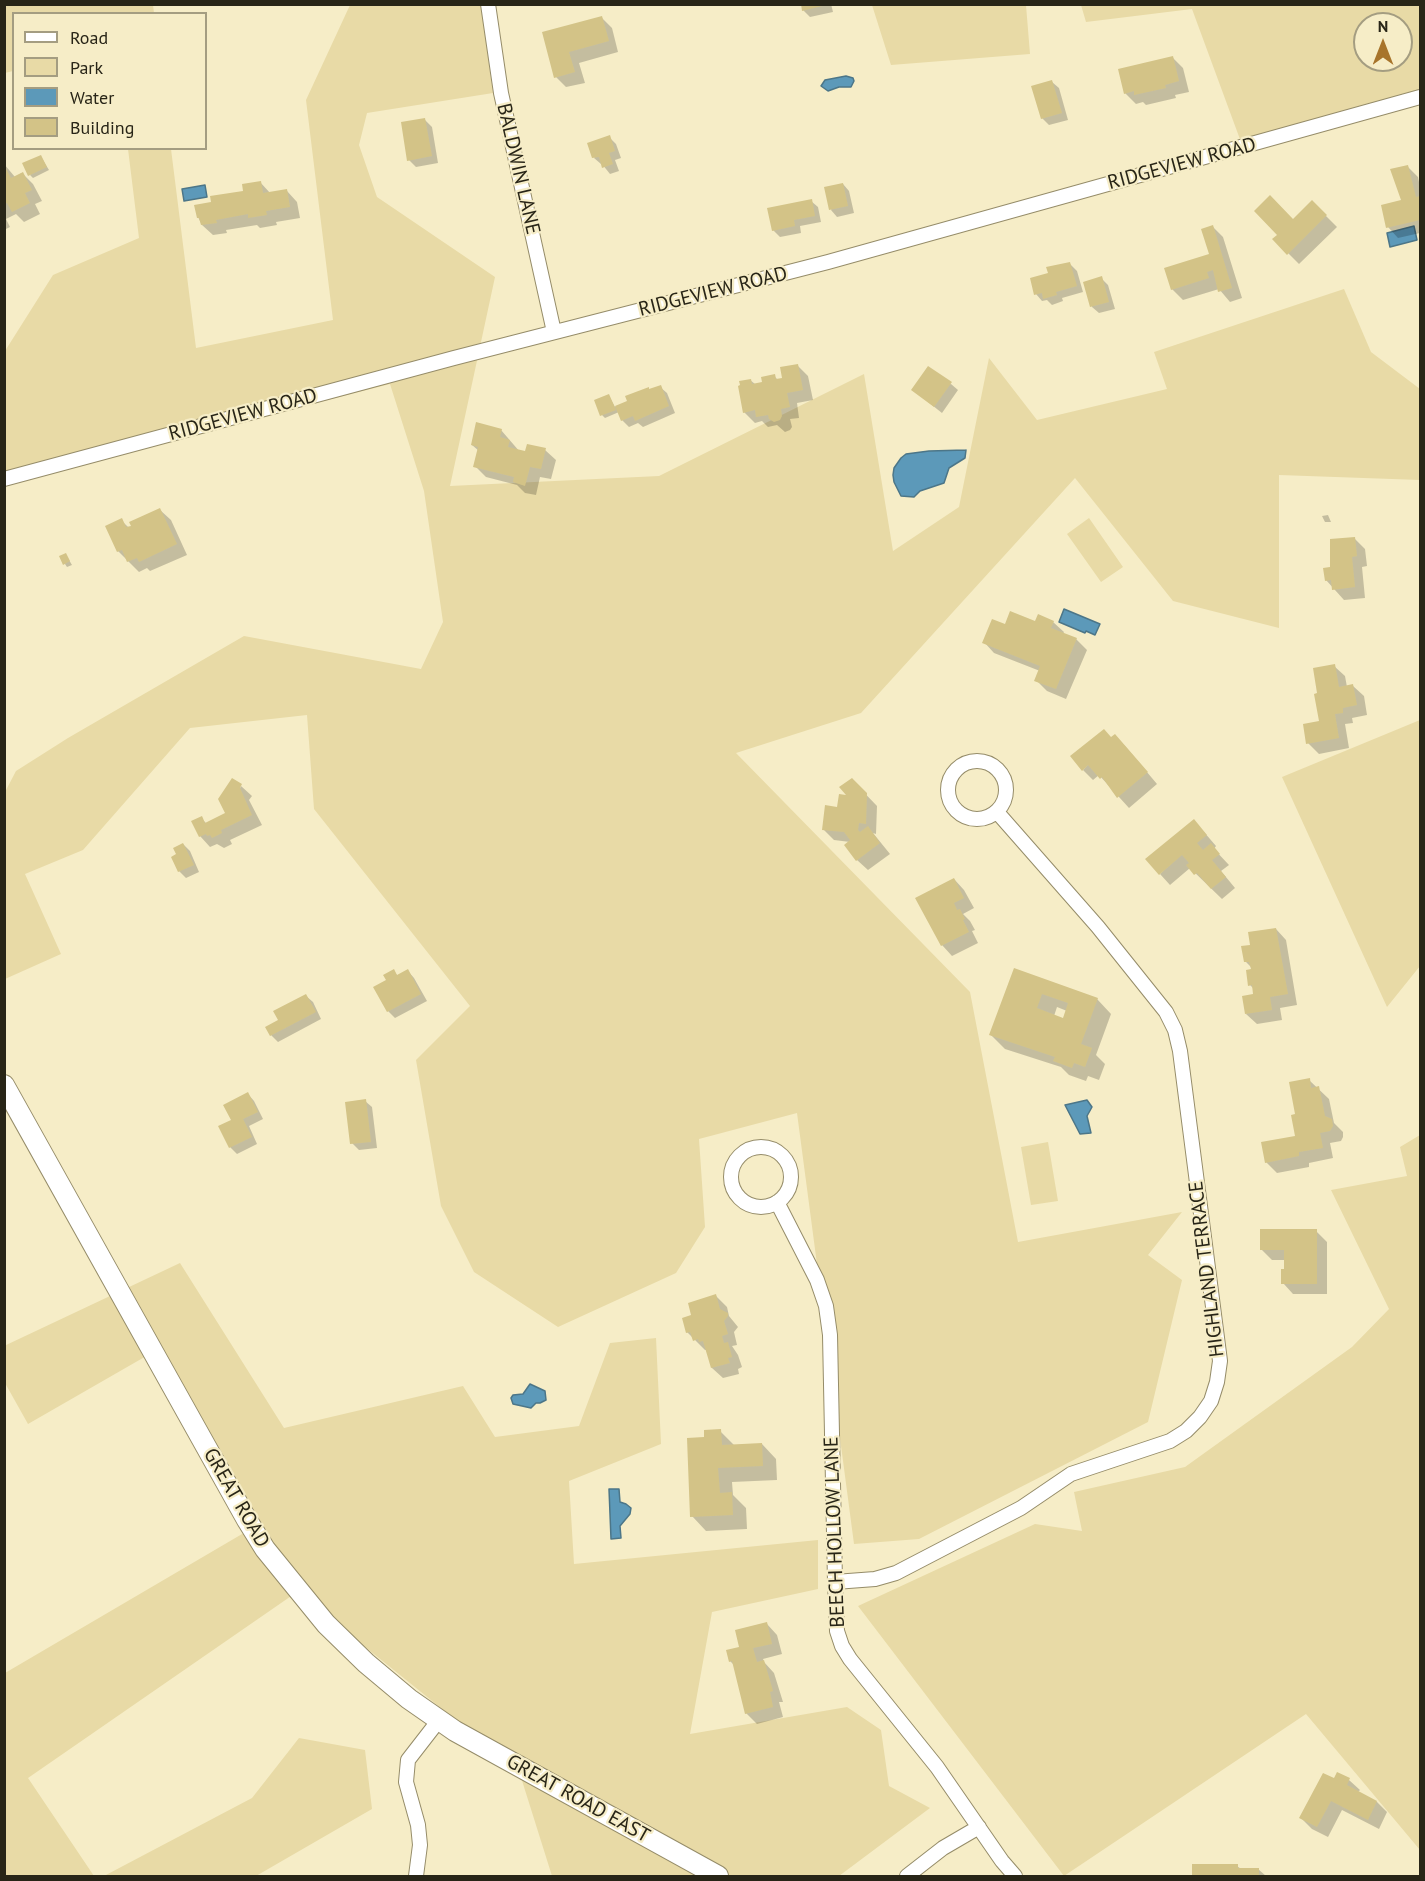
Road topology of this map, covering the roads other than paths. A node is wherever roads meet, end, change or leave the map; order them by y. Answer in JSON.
{"nodes":[{"id":1,"x":489,"y":4,"type":"edge"},
{"id":2,"x":1420,"y":98,"type":"edge"},
{"id":3,"x":554,"y":332,"type":"junction"},
{"id":4,"x":4,"y":479,"type":"edge"},
{"id":5,"x":997,"y":812,"type":"junction"},
{"id":6,"x":4,"y":1085,"type":"edge"},
{"id":7,"x":777,"y":1202,"type":"junction"},
{"id":8,"x":835,"y":1582,"type":"junction"},
{"id":9,"x":439,"y":1720,"type":"junction"},
{"id":10,"x":979,"y":1827,"type":"junction"},
{"id":11,"x":416,"y":1876,"type":"edge"},
{"id":12,"x":718,"y":1876,"type":"edge"},
{"id":13,"x":907,"y":1876,"type":"edge"},
{"id":14,"x":1016,"y":1876,"type":"edge"}],
"edges":[{"from":1,"to":3,"type":"street","name":"BALDWIN LANE"},
{"from":2,"to":3,"type":"street","name":"RIDGEVIEW ROAD"},
{"from":3,"to":4,"type":"street","name":"RIDGEVIEW ROAD"},
{"from":5,"to":5,"type":"street"},
{"from":5,"to":8,"type":"street","name":"HIGHLAND TERRACE"},
{"from":6,"to":9,"type":"street","name":"GREAT ROAD"},
{"from":7,"to":7,"type":"street"},
{"from":7,"to":8,"type":"street","name":"BEECH HOLLOW LANE"},
{"from":8,"to":10,"type":"street","name":"BEECH HOLLOW LANE"},
{"from":9,"to":11,"type":"street"},
{"from":9,"to":12,"type":"street","name":"GREAT ROAD EAST"},
{"from":10,"to":13,"type":"street"},
{"from":10,"to":14,"type":"street","name":"BEECH HOLLOW LANE"}]}
